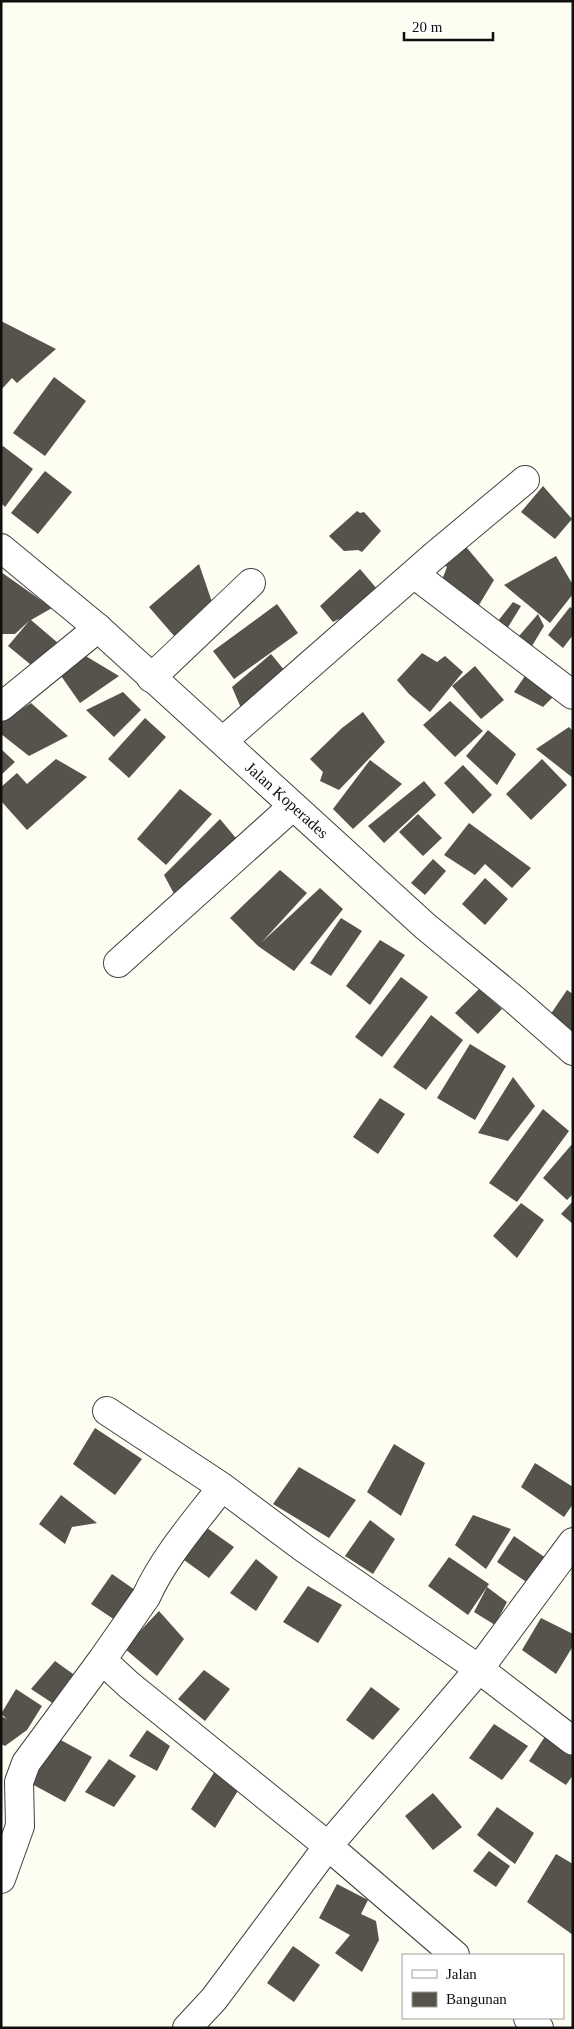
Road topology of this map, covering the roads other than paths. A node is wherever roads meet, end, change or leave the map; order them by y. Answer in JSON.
{"nodes":[{"id":1,"x":525,"y":480,"type":"dead end"},
{"id":2,"x":1,"y":548,"type":"edge"},
{"id":3,"x":414,"y":574,"type":"junction"},
{"id":4,"x":251,"y":584,"type":"dead end"},
{"id":5,"x":98,"y":628,"type":"junction"},
{"id":6,"x":151,"y":678,"type":"junction"},
{"id":7,"x":573,"y":695,"type":"edge"},
{"id":8,"x":1,"y":707,"type":"edge"},
{"id":9,"x":223,"y":741,"type":"junction"},
{"id":10,"x":294,"y":806,"type":"junction"},
{"id":11,"x":118,"y":963,"type":"dead end"},
{"id":12,"x":573,"y":1051,"type":"edge"},
{"id":13,"x":107,"y":1410,"type":"dead end"},
{"id":14,"x":222,"y":1487,"type":"junction"},
{"id":15,"x":573,"y":1542,"type":"edge"},
{"id":16,"x":102,"y":1660,"type":"junction"},
{"id":17,"x":479,"y":1669,"type":"junction"},
{"id":18,"x":573,"y":1741,"type":"edge"},
{"id":19,"x":328,"y":1846,"type":"junction"},
{"id":20,"x":1,"y":1879,"type":"edge"},
{"id":21,"x":454,"y":1954,"type":"edge"},
{"id":22,"x":529,"y":2019,"type":"edge"},
{"id":23,"x":187,"y":2028,"type":"edge"},
{"id":24,"x":539,"y":2028,"type":"edge"}],
"edges":[{"from":1,"to":3,"type":"street"},
{"from":2,"to":5,"type":"street","name":"Jalan Koperades"},
{"from":3,"to":7,"type":"street"},
{"from":3,"to":9,"type":"street"},
{"from":4,"to":6,"type":"street"},
{"from":5,"to":6,"type":"street","name":"Jalan Koperades"},
{"from":5,"to":8,"type":"street"},
{"from":6,"to":9,"type":"street","name":"Jalan Koperades"},
{"from":9,"to":10,"type":"street","name":"Jalan Koperades"},
{"from":10,"to":11,"type":"street"},
{"from":10,"to":12,"type":"street","name":"Jalan Koperades"},
{"from":13,"to":14,"type":"street"},
{"from":14,"to":16,"type":"street"},
{"from":14,"to":17,"type":"street"},
{"from":15,"to":17,"type":"street"},
{"from":16,"to":19,"type":"street"},
{"from":16,"to":20,"type":"street"},
{"from":17,"to":18,"type":"street"},
{"from":17,"to":19,"type":"street"},
{"from":19,"to":21,"type":"street"},
{"from":19,"to":23,"type":"street"},
{"from":22,"to":24,"type":"street"}]}
